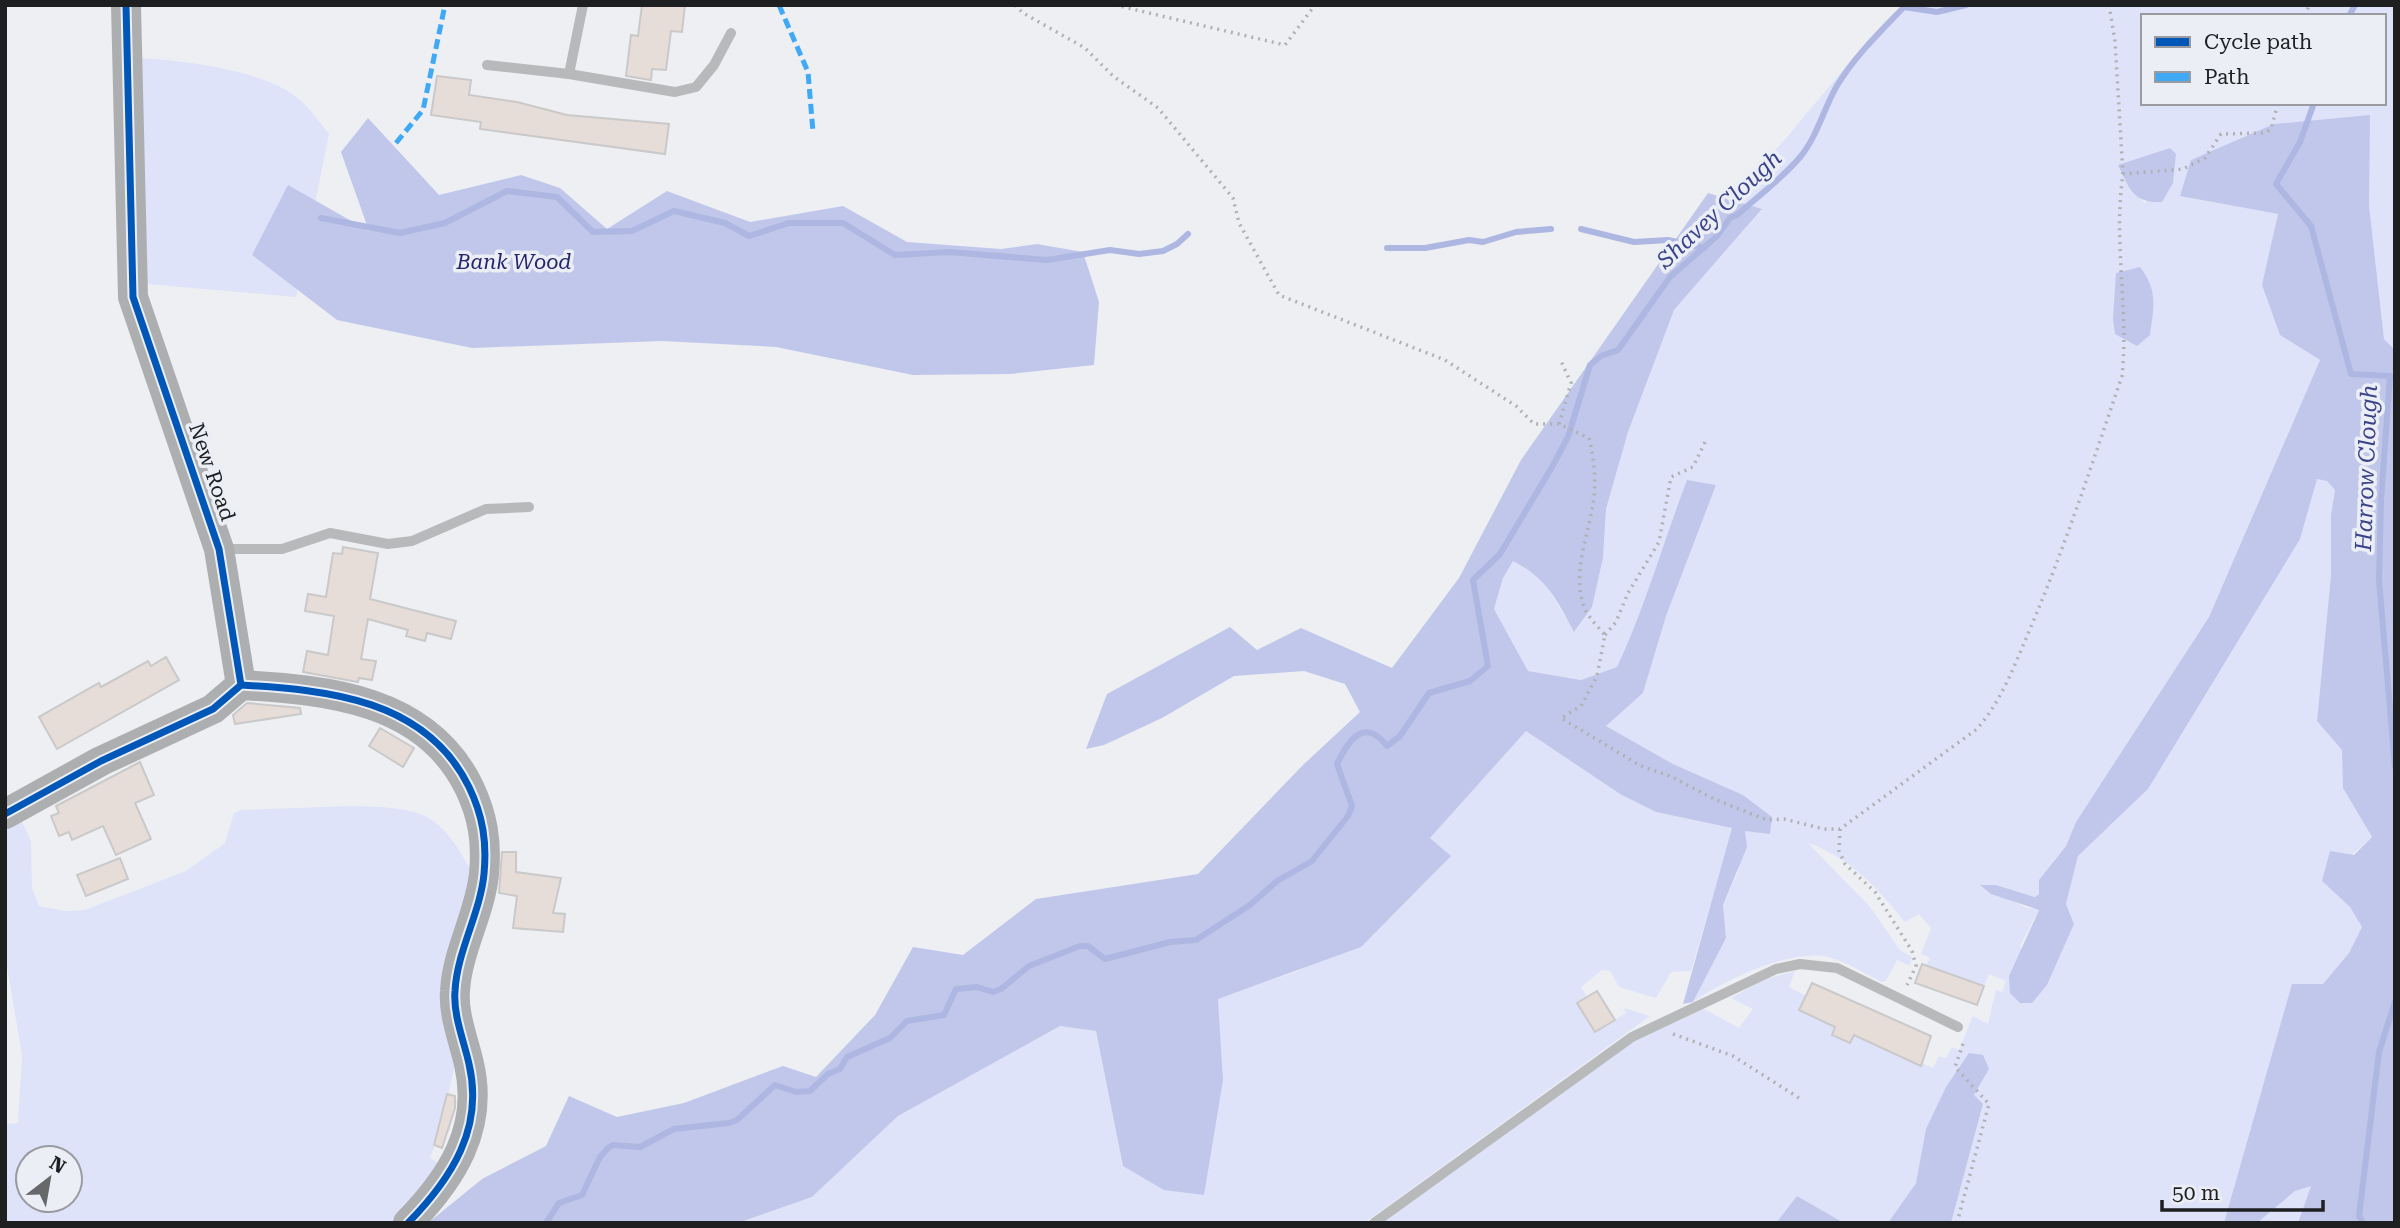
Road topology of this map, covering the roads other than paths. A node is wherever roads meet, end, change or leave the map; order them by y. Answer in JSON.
{"nodes":[{"id":1,"x":127,"y":5,"type":"edge"},
{"id":2,"x":583,"y":5,"type":"edge"},
{"id":3,"x":731,"y":33,"type":"dead end"},
{"id":4,"x":487,"y":65,"type":"dead end"},
{"id":5,"x":569,"y":74,"type":"junction"},
{"id":6,"x":529,"y":508,"type":"dead end"},
{"id":7,"x":219,"y":549,"type":"junction"},
{"id":8,"x":240,"y":685,"type":"junction"},
{"id":9,"x":5,"y":814,"type":"edge"},
{"id":10,"x":1958,"y":1027,"type":"road end"},
{"id":11,"x":408,"y":1223,"type":"edge"},
{"id":12,"x":1374,"y":1223,"type":"edge"}],
"edges":[{"from":1,"to":7,"type":"street","name":"New Road"},
{"from":2,"to":5,"type":"lane"},
{"from":3,"to":5,"type":"lane"},
{"from":4,"to":5,"type":"lane"},
{"from":6,"to":7,"type":"lane"},
{"from":7,"to":8,"type":"street","name":"New Road"},
{"from":8,"to":9,"type":"street"},
{"from":8,"to":11,"type":"street"},
{"from":10,"to":12,"type":"lane"}]}
